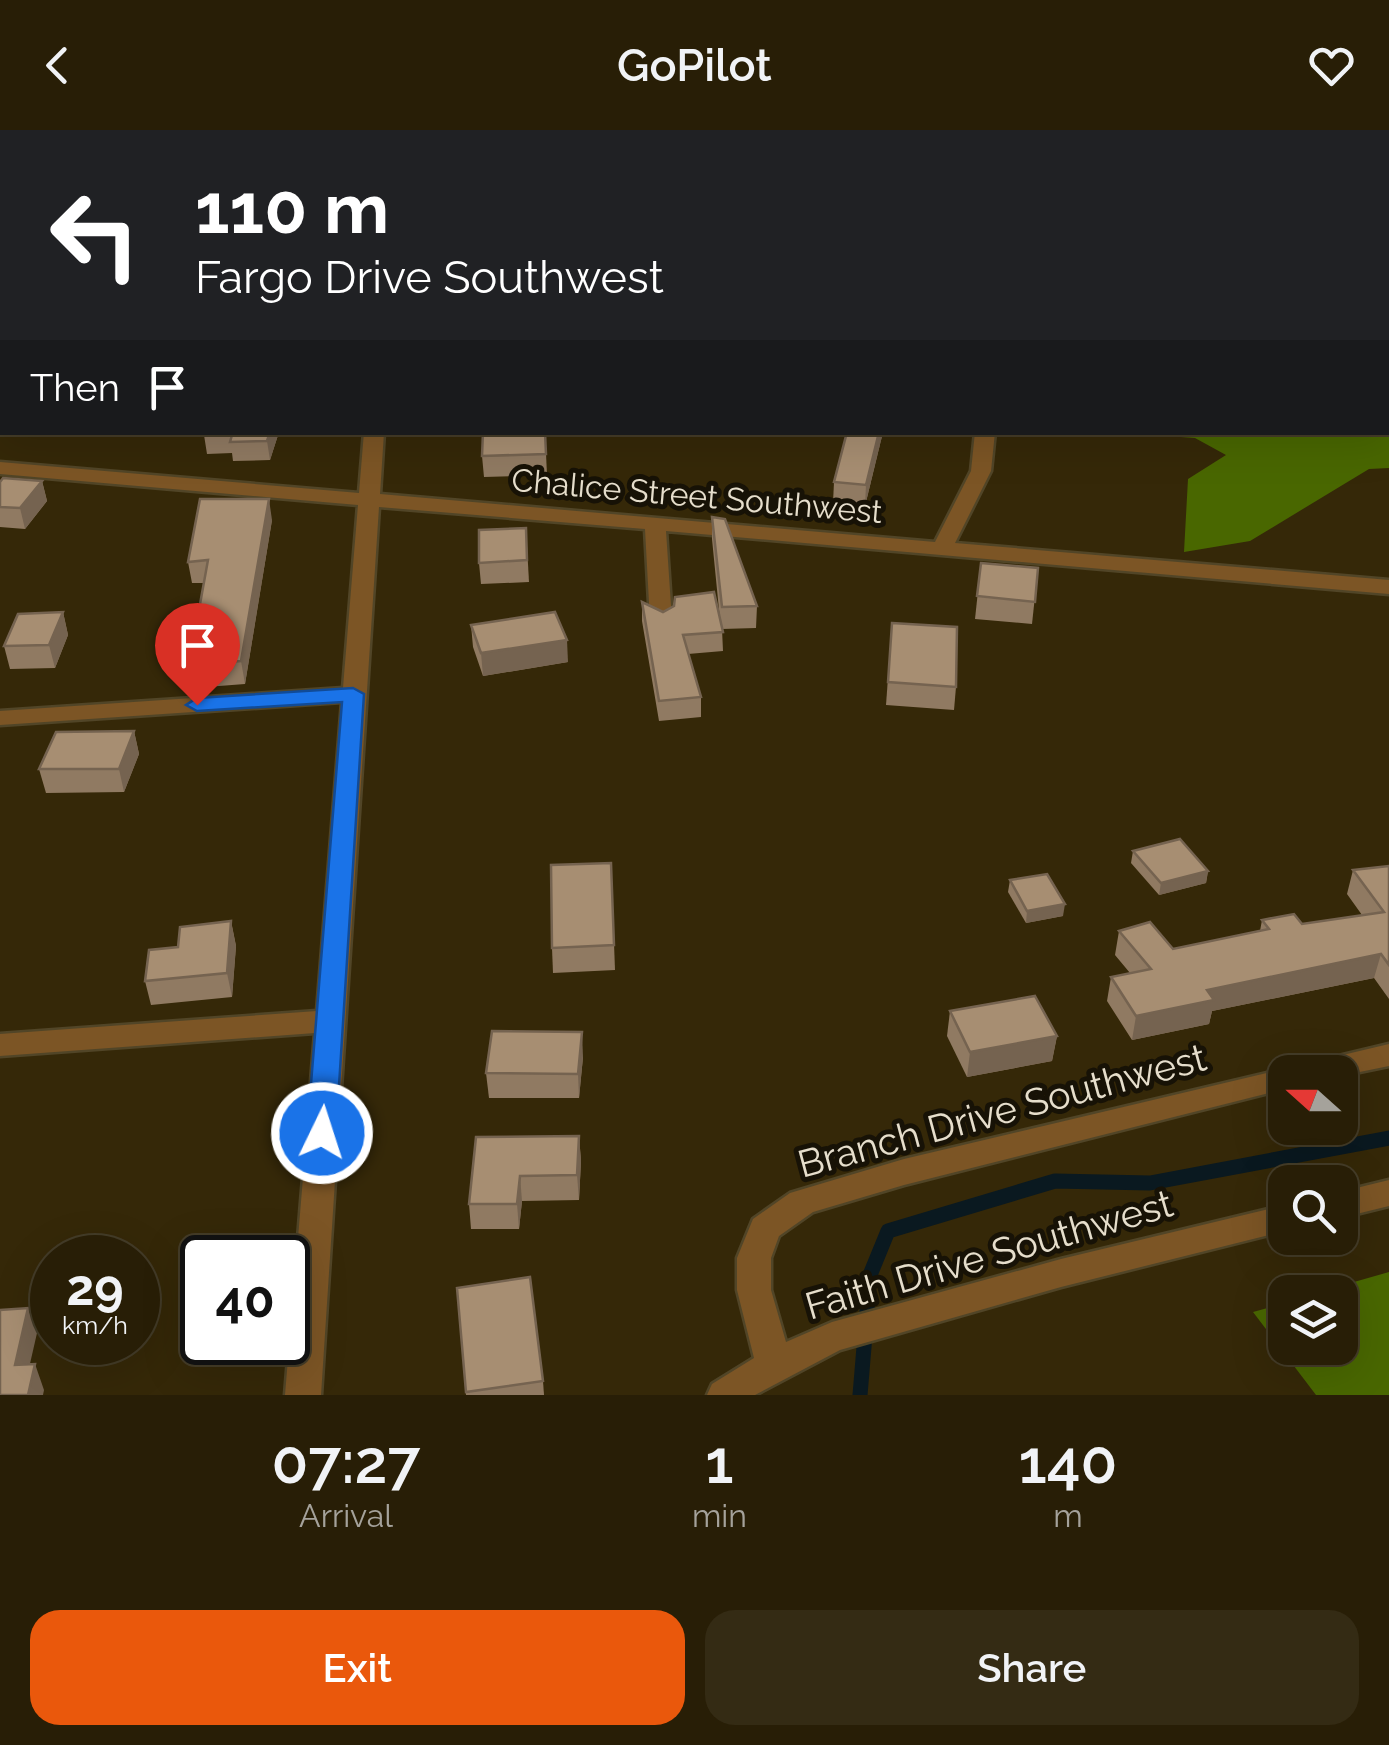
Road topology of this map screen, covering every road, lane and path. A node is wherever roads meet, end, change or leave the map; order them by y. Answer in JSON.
{"nodes":[{"id":1,"x":374,"y":435,"type":"edge"},
{"id":2,"x":985,"y":435,"type":"edge"},
{"id":3,"x":0,"y":468,"type":"edge"},
{"id":4,"x":369,"y":498,"type":"junction"},
{"id":5,"x":654,"y":523,"type":"junction"},
{"id":6,"x":942,"y":548,"type":"junction"},
{"id":7,"x":1389,"y":587,"type":"edge"},
{"id":8,"x":660,"y":621,"type":"edge"},
{"id":9,"x":353,"y":694,"type":"junction"},
{"id":10,"x":0,"y":718,"type":"edge"},
{"id":11,"x":330,"y":1021,"type":"junction"},
{"id":12,"x":0,"y":1046,"type":"edge"},
{"id":13,"x":1389,"y":1055,"type":"edge"},
{"id":14,"x":1358,"y":1062,"type":"edge"},
{"id":15,"x":1268,"y":1082,"type":"edge"},
{"id":16,"x":1389,"y":1193,"type":"edge"},
{"id":17,"x":1358,"y":1201,"type":"edge"},
{"id":18,"x":1268,"y":1222,"type":"edge"},
{"id":19,"x":774,"y":1364,"type":"junction"},
{"id":20,"x":303,"y":1395,"type":"edge"},
{"id":21,"x":724,"y":1395,"type":"edge"}],
"edges":[{"from":1,"to":4,"type":"street"},
{"from":2,"to":6,"type":"street"},
{"from":3,"to":4,"type":"street","name":"Chalice Street Southwest"},
{"from":4,"to":5,"type":"street","name":"Chalice Street Southwest"},
{"from":4,"to":9,"type":"street"},
{"from":5,"to":6,"type":"street","name":"Chalice Street Southwest"},
{"from":5,"to":8,"type":"street"},
{"from":6,"to":7,"type":"street","name":"Chalice Street Southwest"},
{"from":9,"to":10,"type":"street"},
{"from":9,"to":11,"type":"street"},
{"from":11,"to":12,"type":"street"},
{"from":11,"to":20,"type":"street"},
{"from":13,"to":14,"type":"street"},
{"from":15,"to":19,"type":"street","name":"Branch Drive Southwest"},
{"from":16,"to":17,"type":"street"},
{"from":18,"to":19,"type":"street","name":"Faith Drive Southwest"},
{"from":19,"to":21,"type":"street","name":"Faith Drive Southwest"}]}
